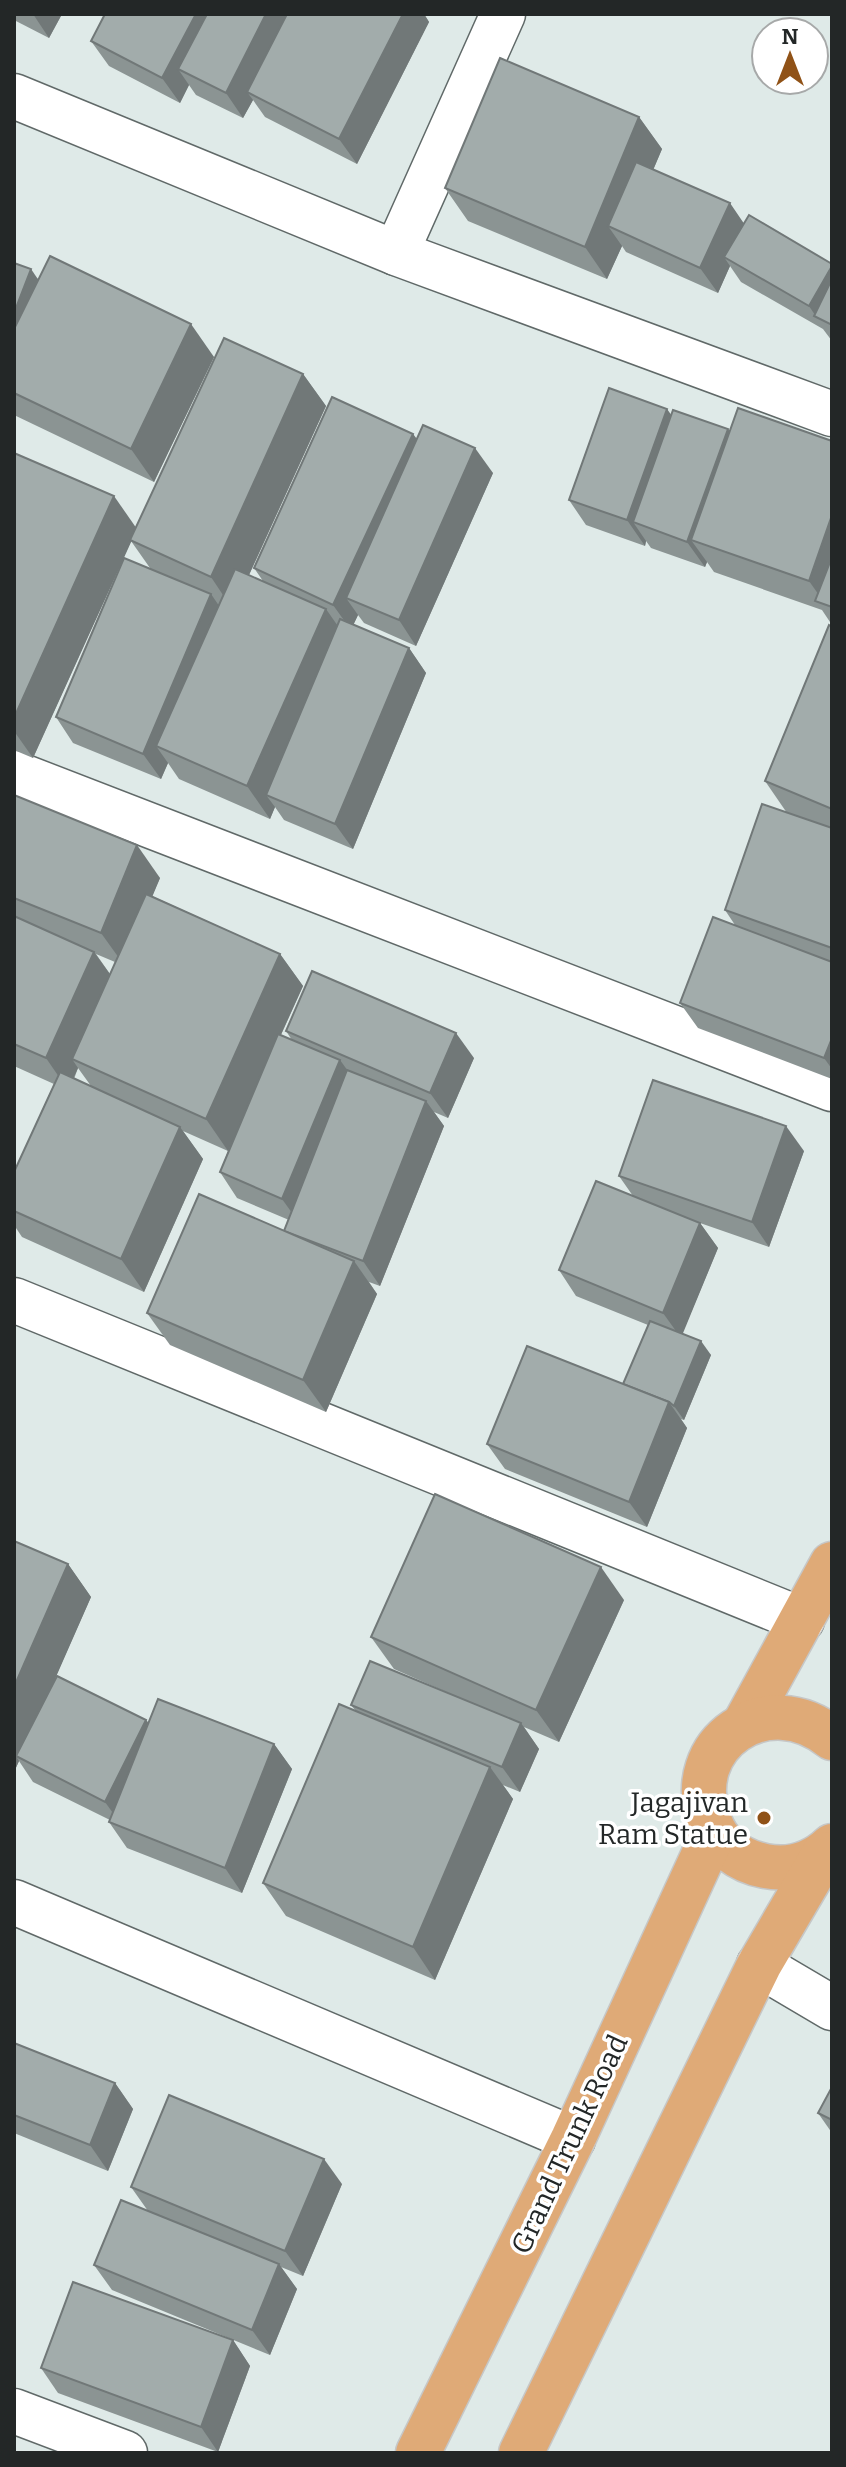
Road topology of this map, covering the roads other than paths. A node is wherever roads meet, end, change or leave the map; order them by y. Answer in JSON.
{"nodes":[{"id":1,"x":503,"y":14,"type":"edge"},
{"id":2,"x":14,"y":96,"type":"edge"},
{"id":3,"x":396,"y":253,"type":"junction"},
{"id":4,"x":832,"y":414,"type":"edge"},
{"id":5,"x":14,"y":773,"type":"edge"},
{"id":6,"x":832,"y":1089,"type":"edge"},
{"id":7,"x":14,"y":1300,"type":"edge"},
{"id":8,"x":832,"y":1564,"type":"edge"},
{"id":9,"x":802,"y":1620,"type":"junction"},
{"id":10,"x":744,"y":1725,"type":"junction"},
{"id":11,"x":832,"y":1738,"type":"edge"},
{"id":12,"x":714,"y":1832,"type":"junction"},
{"id":13,"x":828,"y":1850,"type":"edge"},
{"id":14,"x":14,"y":1902,"type":"edge"},
{"id":15,"x":759,"y":1965,"type":"junction"},
{"id":16,"x":832,"y":2008,"type":"edge"},
{"id":17,"x":573,"y":2139,"type":"junction"},
{"id":18,"x":14,"y":2411,"type":"edge"},
{"id":19,"x":125,"y":2453,"type":"edge"},
{"id":20,"x":418,"y":2453,"type":"edge"},
{"id":21,"x":521,"y":2453,"type":"edge"}],
"edges":[{"from":1,"to":3,"type":"street"},
{"from":2,"to":3,"type":"street"},
{"from":3,"to":4,"type":"street"},
{"from":5,"to":6,"type":"street"},
{"from":7,"to":9,"type":"street"},
{"from":8,"to":9,"type":"main road"},
{"from":9,"to":10,"type":"main road"},
{"from":10,"to":11,"type":"main road"},
{"from":10,"to":12,"type":"main road"},
{"from":12,"to":13,"type":"main road"},
{"from":12,"to":17,"type":"main road","name":"Grand Trunk Road"},
{"from":13,"to":15,"type":"main road"},
{"from":14,"to":17,"type":"street"},
{"from":15,"to":16,"type":"street"},
{"from":15,"to":21,"type":"main road"},
{"from":17,"to":20,"type":"main road","name":"Grand Trunk Road"},
{"from":18,"to":19,"type":"street"}]}
